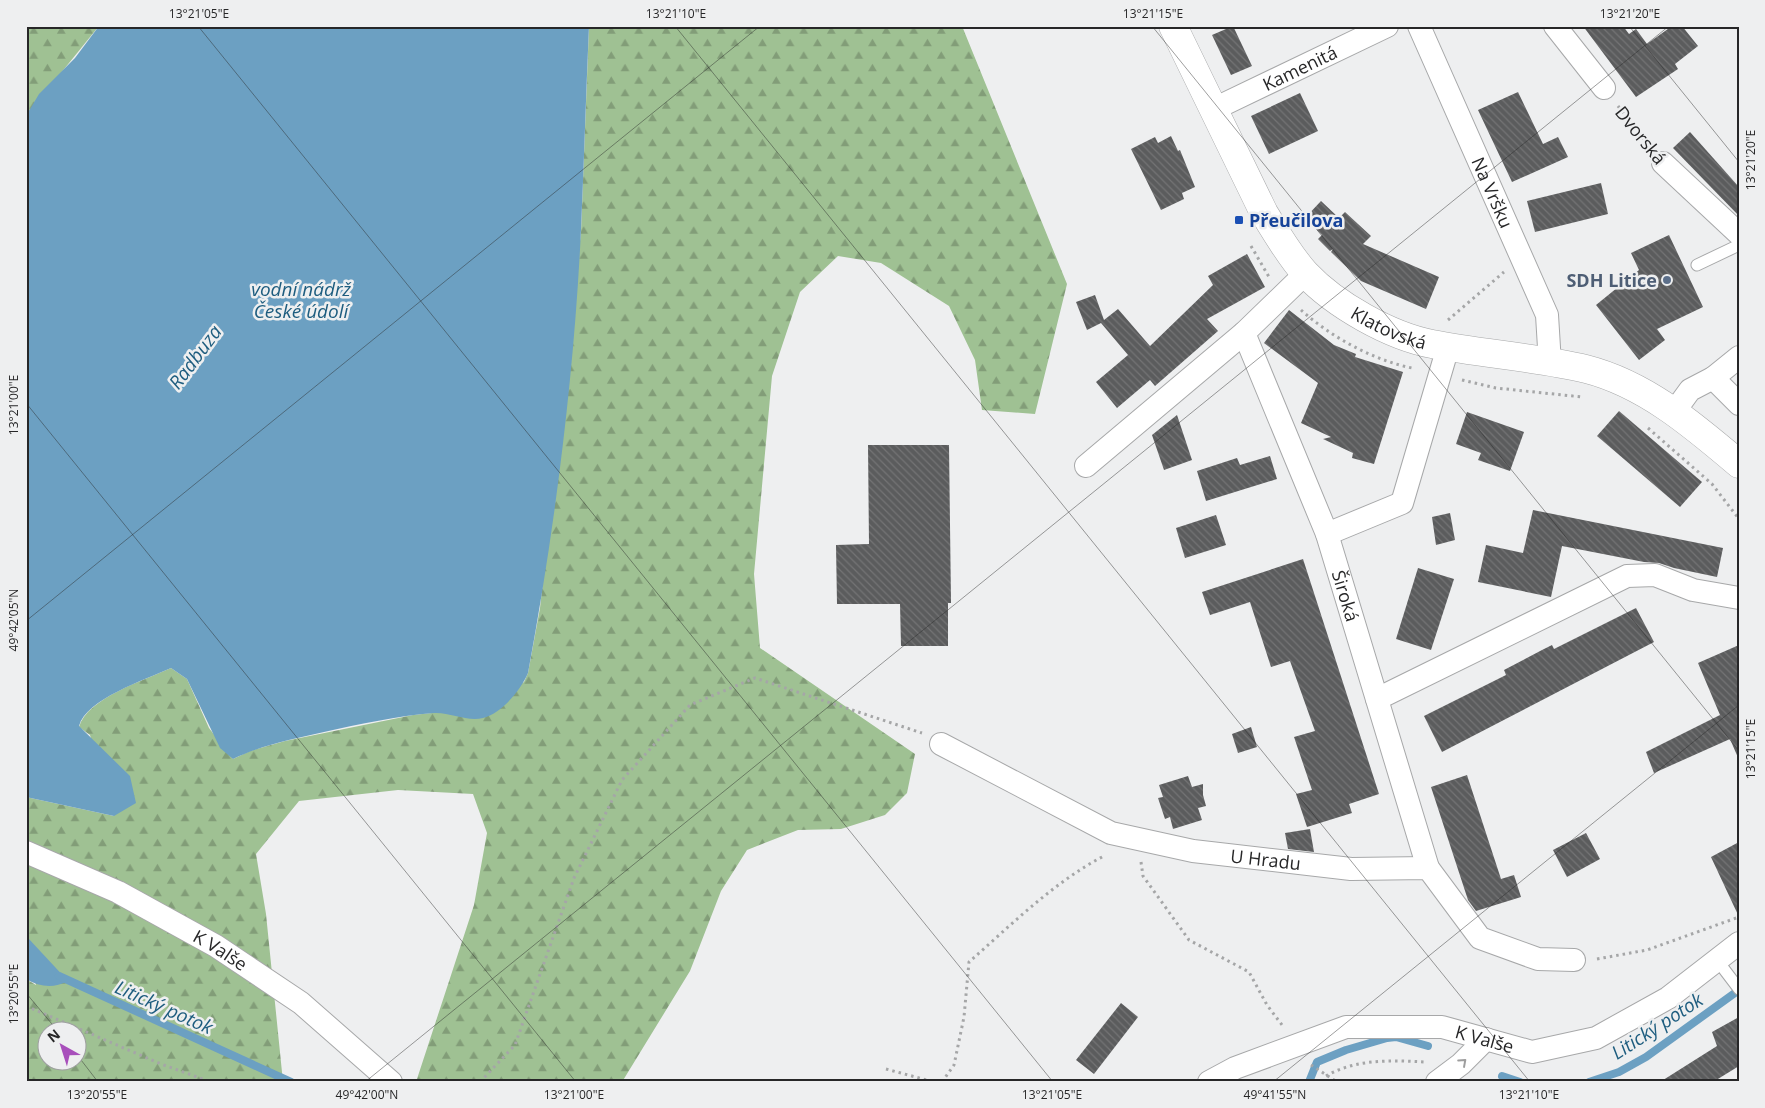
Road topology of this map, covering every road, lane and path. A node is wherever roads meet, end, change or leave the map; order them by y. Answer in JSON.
{"nodes":[{"id":1,"x":1173,"y":26,"type":"edge"},
{"id":2,"x":1387,"y":26,"type":"edge"},
{"id":3,"x":1418,"y":26,"type":"edge"},
{"id":4,"x":1554,"y":26,"type":"edge"},
{"id":5,"x":1604,"y":88,"type":"joint"},
{"id":6,"x":1214,"y":109,"type":"junction"},
{"id":7,"x":1663,"y":163,"type":"joint"},
{"id":8,"x":1739,"y":234,"type":"edge"},
{"id":9,"x":1739,"y":245,"type":"edge"},
{"id":10,"x":1521,"y":257,"type":"junction"},
{"id":11,"x":1697,"y":265,"type":"dead end"},
{"id":12,"x":1306,"y":273,"type":"junction"},
{"id":13,"x":1244,"y":333,"type":"junction"},
{"id":14,"x":1445,"y":336,"type":"junction"},
{"id":15,"x":1739,"y":357,"type":"edge"},
{"id":16,"x":1550,"y":364,"type":"junction"},
{"id":17,"x":1713,"y":378,"type":"junction"},
{"id":18,"x":1739,"y":404,"type":"edge"},
{"id":19,"x":1674,"y":412,"type":"junction"},
{"id":20,"x":1739,"y":464,"type":"edge"},
{"id":21,"x":1086,"y":466,"type":"dead end"},
{"id":22,"x":1327,"y":534,"type":"junction"},
{"id":23,"x":1739,"y":598,"type":"edge"},
{"id":24,"x":1377,"y":699,"type":"junction"},
{"id":25,"x":933,"y":739,"type":"joint"},
{"id":26,"x":1137,"y":839,"type":"junction"},
{"id":27,"x":26,"y":852,"type":"edge"},
{"id":28,"x":1428,"y":868,"type":"junction"},
{"id":29,"x":1739,"y":917,"type":"edge"},
{"id":30,"x":1739,"y":943,"type":"edge"},
{"id":31,"x":1574,"y":960,"type":"joint"},
{"id":32,"x":1723,"y":968,"type":"junction"},
{"id":33,"x":1739,"y":989,"type":"edge"},
{"id":34,"x":26,"y":1006,"type":"edge"},
{"id":35,"x":1286,"y":1030,"type":"dead end"},
{"id":36,"x":1486,"y":1039,"type":"junction"},
{"id":37,"x":1307,"y":1062,"type":"dead end"},
{"id":38,"x":1461,"y":1064,"type":"junction"},
{"id":39,"x":886,"y":1069,"type":"dead end"},
{"id":40,"x":1326,"y":1076,"type":"junction"},
{"id":41,"x":211,"y":1082,"type":"edge"},
{"id":42,"x":391,"y":1082,"type":"edge"},
{"id":43,"x":480,"y":1082,"type":"edge"},
{"id":44,"x":934,"y":1082,"type":"edge"},
{"id":45,"x":942,"y":1082,"type":"edge"},
{"id":46,"x":1209,"y":1082,"type":"edge"},
{"id":47,"x":1337,"y":1082,"type":"edge"},
{"id":48,"x":1437,"y":1082,"type":"edge"}],
"edges":[{"from":1,"to":6,"type":"main road","name":"Klatovská"},
{"from":2,"to":6,"type":"street","name":"Kamenitá"},
{"from":3,"to":10,"type":"street","name":"Na Vršku"},
{"from":4,"to":5,"type":"street","name":"Dvorská"},
{"from":5,"to":7,"type":"path","name":"Dvorská"},
{"from":6,"to":12,"type":"main road","name":"Klatovská"},
{"from":7,"to":8,"type":"street","name":"Dvorská"},
{"from":9,"to":11,"type":"lane"},
{"from":10,"to":14,"type":"path"},
{"from":10,"to":16,"type":"street","name":"Na Vršku"},
{"from":12,"to":13,"type":"street"},
{"from":12,"to":14,"type":"main road","name":"Klatovská"},
{"from":13,"to":21,"type":"street"},
{"from":13,"to":22,"type":"street","name":"Široká"},
{"from":14,"to":16,"type":"main road","name":"Klatovská"},
{"from":14,"to":22,"type":"street"},
{"from":15,"to":17,"type":"street"},
{"from":16,"to":19,"type":"main road","name":"Klatovská"},
{"from":17,"to":18,"type":"street"},
{"from":17,"to":19,"type":"street"},
{"from":19,"to":20,"type":"main road","name":"Klatovská"},
{"from":22,"to":24,"type":"street","name":"Široká"},
{"from":23,"to":24,"type":"street"},
{"from":24,"to":28,"type":"street","name":"Široká"},
{"from":25,"to":26,"type":"street","name":"U Hradu"},
{"from":25,"to":43,"type":"path"},
{"from":26,"to":28,"type":"street","name":"U Hradu"},
{"from":26,"to":35,"type":"path"},
{"from":26,"to":45,"type":"path"},
{"from":27,"to":42,"type":"street","name":"K Valše"},
{"from":28,"to":31,"type":"street"},
{"from":29,"to":31,"type":"path"},
{"from":30,"to":32,"type":"street","name":"K Valše"},
{"from":32,"to":33,"type":"lane"},
{"from":32,"to":36,"type":"street","name":"K Valše"},
{"from":34,"to":41,"type":"path"},
{"from":38,"to":36,"type":"street","one_way":true},
{"from":36,"to":46,"type":"street","name":"K Valše"},
{"from":37,"to":40,"type":"path"},
{"from":38,"to":40,"type":"path"},
{"from":38,"to":48,"type":"street"},
{"from":39,"to":44,"type":"path"},
{"from":40,"to":47,"type":"path"}]}
